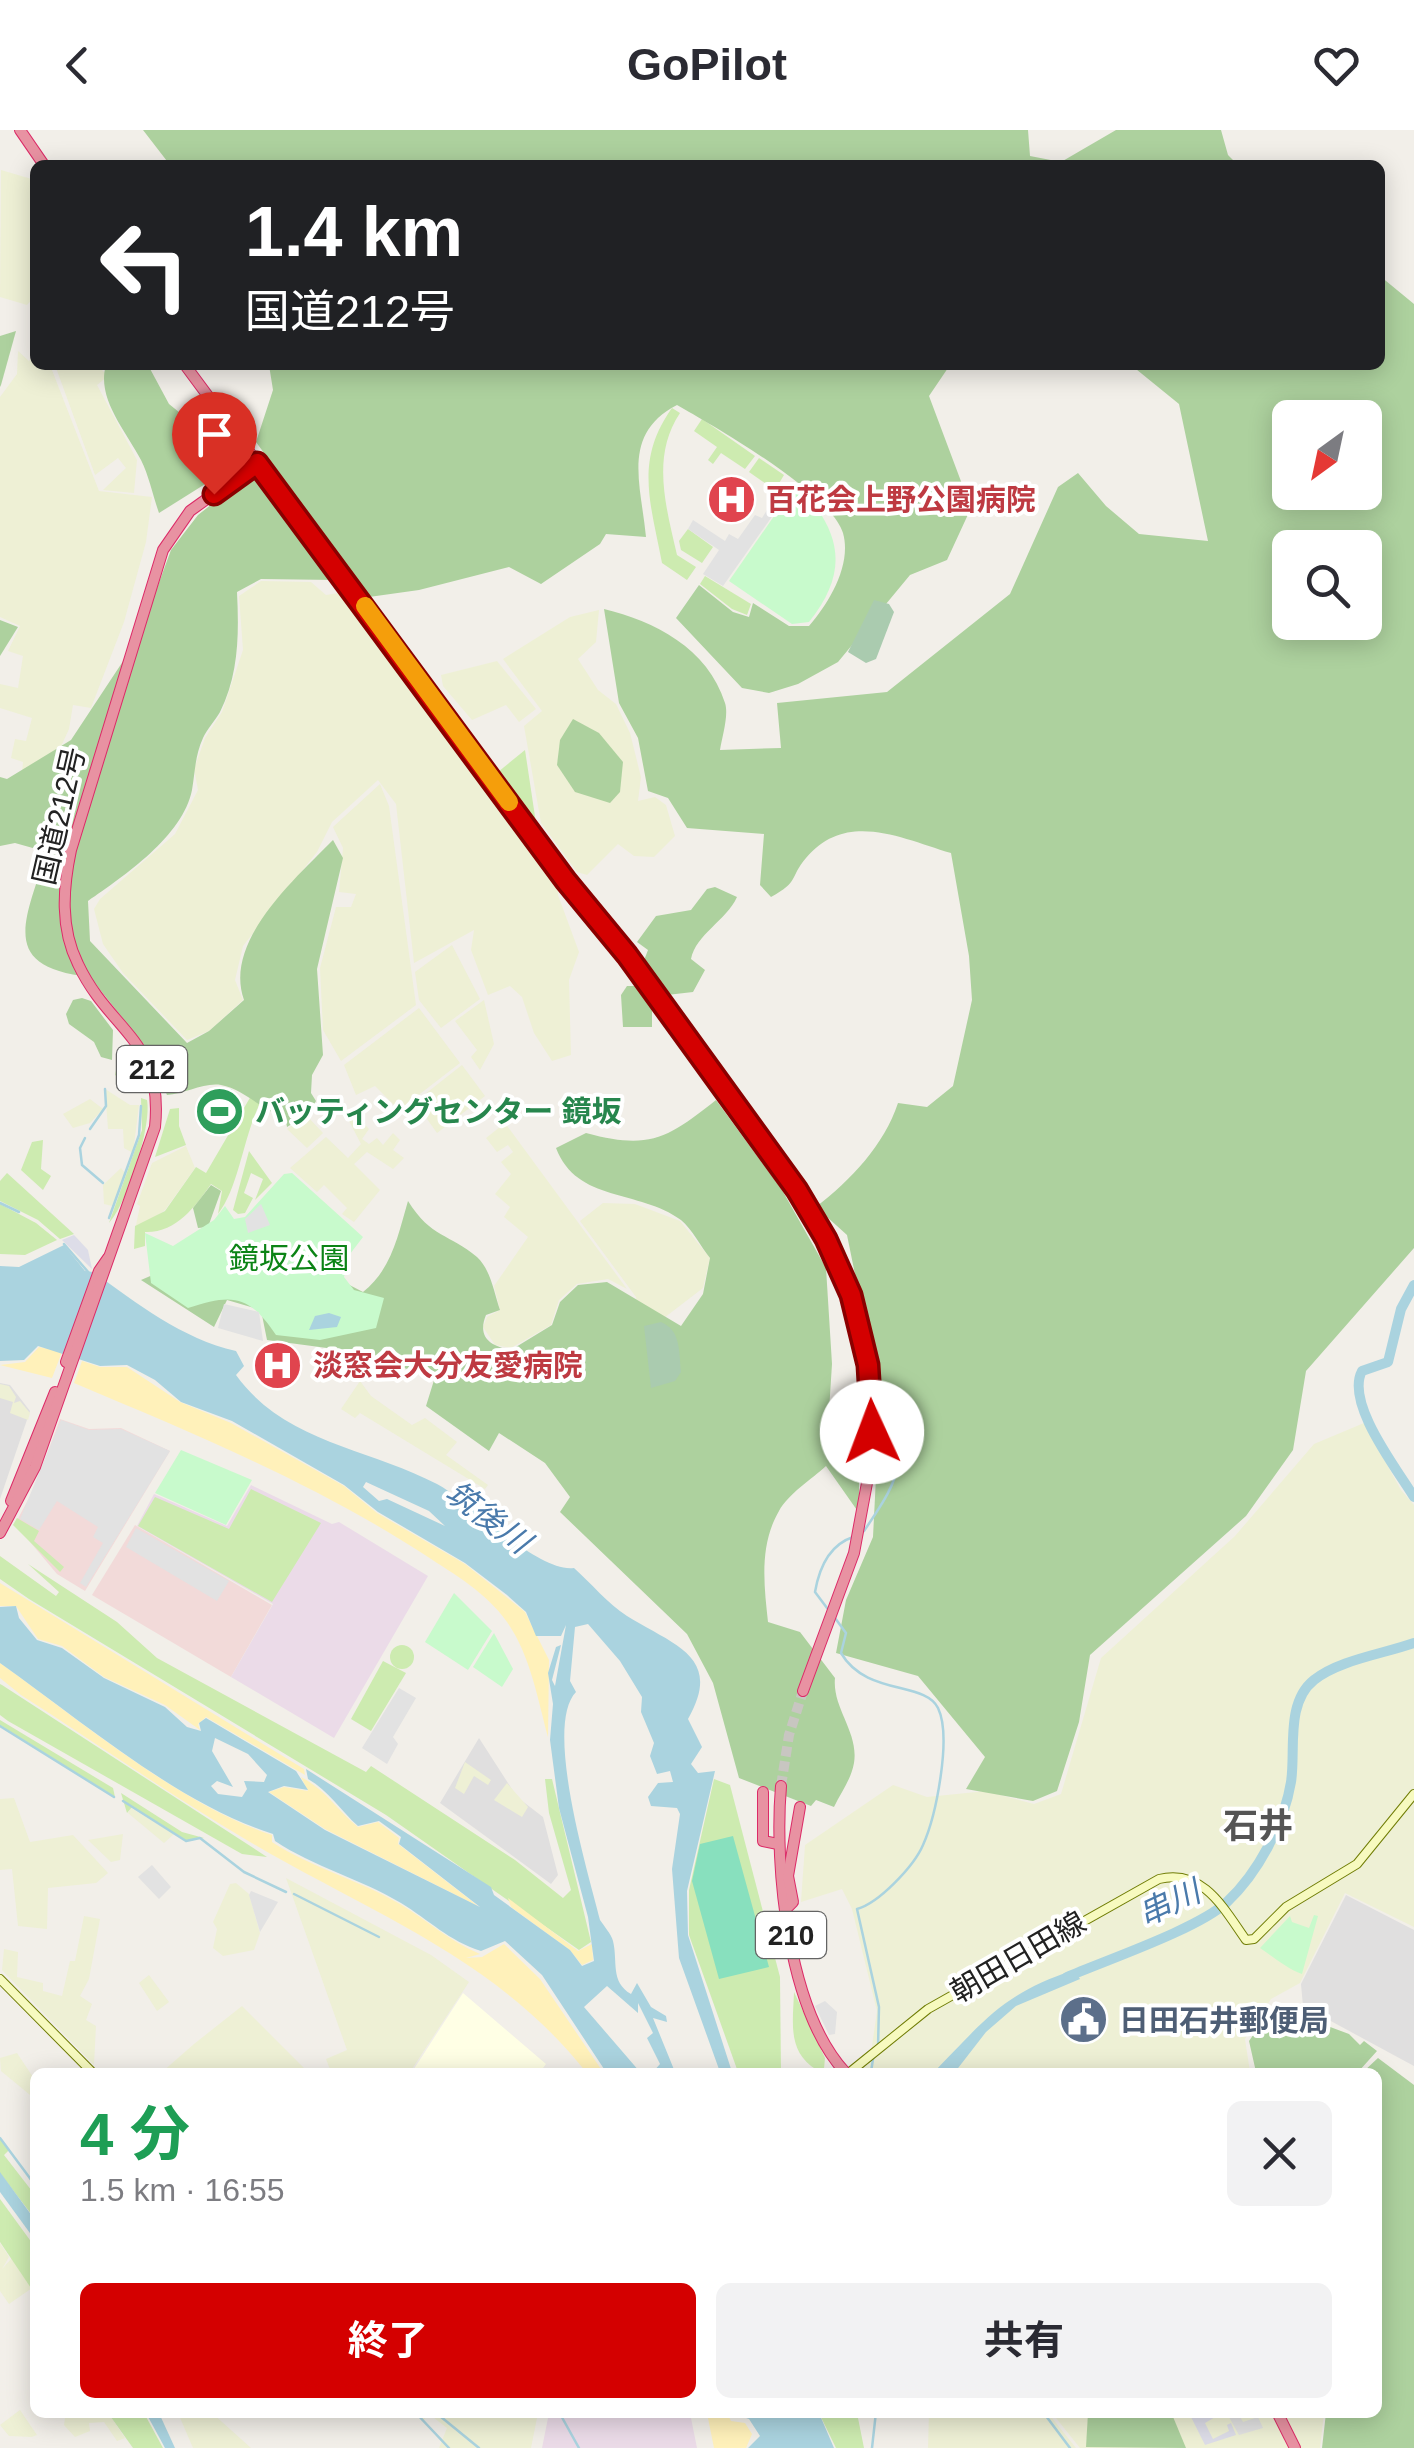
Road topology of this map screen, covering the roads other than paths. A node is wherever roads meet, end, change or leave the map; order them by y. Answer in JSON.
{"nodes":[{"id":1,"x":20,"y":130,"type":"edge"},
{"id":2,"x":41,"y":160,"type":"edge"},
{"id":3,"x":188,"y":370,"type":"edge"},
{"id":4,"x":257,"y":463,"type":"junction"},
{"id":5,"x":2,"y":1525,"type":"edge"},
{"id":6,"x":803,"y":1691,"type":"tunnel mouth"},
{"id":7,"x":781,"y":1786,"type":"tunnel mouth"},
{"id":8,"x":763,"y":1792,"type":"dead end"},
{"id":9,"x":1414,"y":1794,"type":"edge"},
{"id":10,"x":800,"y":1806,"type":"dead end"},
{"id":11,"x":778,"y":1844,"type":"junction"},
{"id":12,"x":785,"y":1910,"type":"junction"},
{"id":13,"x":0,"y":1979,"type":"edge"},
{"id":14,"x":88,"y":2068,"type":"edge"},
{"id":15,"x":844,"y":2068,"type":"edge"},
{"id":16,"x":852,"y":2068,"type":"edge"},
{"id":17,"x":1280,"y":2418,"type":"edge"},
{"id":18,"x":1295,"y":2448,"type":"edge"}],
"edges":[{"from":1,"to":2,"type":"highway"},
{"from":3,"to":4,"type":"highway"},
{"from":4,"to":5,"type":"highway","name":"国道212号","number":"212"},
{"from":4,"to":6,"type":"highway"},
{"from":7,"to":11,"type":"highway","number":"210"},
{"from":8,"to":11,"type":"highway"},
{"from":9,"to":16,"type":"main road","name":"朝田日田線"},
{"from":10,"to":12,"type":"highway"},
{"from":11,"to":12,"type":"highway","number":"210"},
{"from":12,"to":15,"type":"highway","number":"210"},
{"from":13,"to":14,"type":"main road"},
{"from":17,"to":18,"type":"highway"}]}
